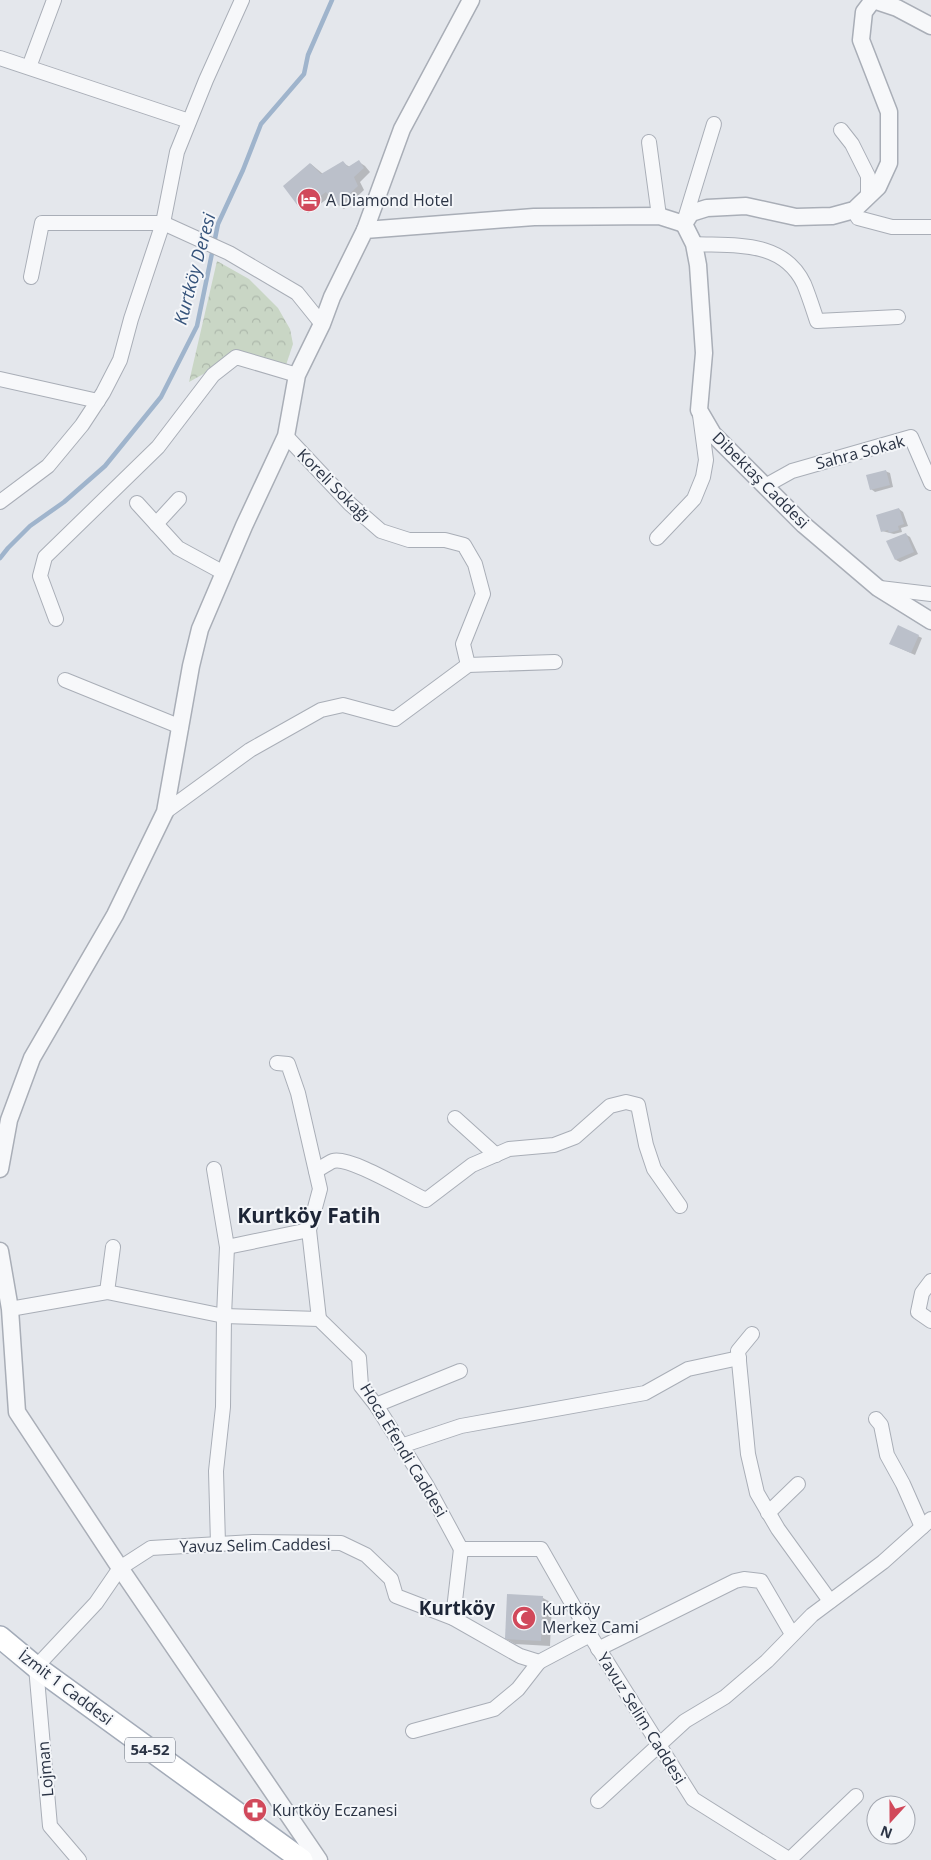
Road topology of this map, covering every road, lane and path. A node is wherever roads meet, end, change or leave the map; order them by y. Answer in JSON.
{"nodes":[{"id":1,"x":54,"y":0,"type":"edge"},
{"id":2,"x":242,"y":0,"type":"edge"},
{"id":3,"x":471,"y":0,"type":"edge"},
{"id":4,"x":873,"y":0,"type":"edge"},
{"id":5,"x":931,"y":26,"type":"edge"},
{"id":6,"x":0,"y":58,"type":"edge"},
{"id":7,"x":29,"y":67,"type":"junction"},
{"id":8,"x":189,"y":121,"type":"junction"},
{"id":9,"x":714,"y":124,"type":"dead end"},
{"id":10,"x":840,"y":130,"type":"dead end"},
{"id":11,"x":649,"y":142,"type":"dead end"},
{"id":12,"x":868,"y":197,"type":"junction"},
{"id":13,"x":854,"y":210,"type":"junction"},
{"id":14,"x":659,"y":216,"type":"junction"},
{"id":15,"x":162,"y":223,"type":"junction"},
{"id":16,"x":684,"y":224,"type":"junction"},
{"id":17,"x":931,"y":226,"type":"edge"},
{"id":18,"x":365,"y":230,"type":"junction"},
{"id":19,"x":694,"y":244,"type":"junction"},
{"id":20,"x":31,"y":277,"type":"dead end"},
{"id":21,"x":898,"y":317,"type":"dead end"},
{"id":22,"x":322,"y":324,"type":"junction"},
{"id":23,"x":297,"y":375,"type":"junction"},
{"id":24,"x":0,"y":379,"type":"edge"},
{"id":25,"x":98,"y":401,"type":"junction"},
{"id":26,"x":699,"y":410,"type":"junction"},
{"id":27,"x":286,"y":436,"type":"junction"},
{"id":28,"x":931,"y":484,"type":"edge"},
{"id":29,"x":765,"y":486,"type":"junction"},
{"id":30,"x":179,"y":499,"type":"dead end"},
{"id":31,"x":0,"y":502,"type":"edge"},
{"id":32,"x":137,"y":503,"type":"dead end"},
{"id":33,"x":156,"y":524,"type":"junction"},
{"id":34,"x":657,"y":538,"type":"dead end"},
{"id":35,"x":224,"y":573,"type":"junction"},
{"id":36,"x":878,"y":588,"type":"junction"},
{"id":37,"x":931,"y":594,"type":"edge"},
{"id":38,"x":56,"y":620,"type":"dead end"},
{"id":39,"x":931,"y":621,"type":"edge"},
{"id":40,"x":555,"y":662,"type":"dead end"},
{"id":41,"x":468,"y":665,"type":"junction"},
{"id":42,"x":65,"y":680,"type":"dead end"},
{"id":43,"x":181,"y":727,"type":"junction"},
{"id":44,"x":166,"y":812,"type":"junction"},
{"id":45,"x":277,"y":1062,"type":"dead end"},
{"id":46,"x":455,"y":1118,"type":"dead end"},
{"id":47,"x":496,"y":1155,"type":"junction"},
{"id":48,"x":214,"y":1169,"type":"dead end"},
{"id":49,"x":0,"y":1170,"type":"edge"},
{"id":50,"x":316,"y":1171,"type":"junction"},
{"id":51,"x":680,"y":1206,"type":"dead end"},
{"id":52,"x":309,"y":1230,"type":"junction"},
{"id":53,"x":113,"y":1247,"type":"dead end"},
{"id":54,"x":227,"y":1248,"type":"junction"},
{"id":55,"x":0,"y":1251,"type":"edge"},
{"id":56,"x":931,"y":1282,"type":"edge"},
{"id":57,"x":107,"y":1292,"type":"junction"},
{"id":58,"x":10,"y":1309,"type":"junction"},
{"id":59,"x":224,"y":1316,"type":"junction"},
{"id":60,"x":319,"y":1318,"type":"junction"},
{"id":61,"x":931,"y":1321,"type":"edge"},
{"id":62,"x":752,"y":1334,"type":"dead end"},
{"id":63,"x":738,"y":1358,"type":"junction"},
{"id":64,"x":460,"y":1371,"type":"dead end"},
{"id":65,"x":376,"y":1405,"type":"junction"},
{"id":66,"x":876,"y":1419,"type":"dead end"},
{"id":67,"x":401,"y":1446,"type":"junction"},
{"id":68,"x":798,"y":1484,"type":"dead end"},
{"id":69,"x":768,"y":1513,"type":"junction"},
{"id":70,"x":926,"y":1523,"type":"edge"},
{"id":71,"x":218,"y":1544,"type":"junction"},
{"id":72,"x":462,"y":1549,"type":"junction"},
{"id":73,"x":120,"y":1568,"type":"junction"},
{"id":74,"x":830,"y":1601,"type":"junction"},
{"id":75,"x":453,"y":1618,"type":"junction"},
{"id":76,"x":792,"y":1634,"type":"junction"},
{"id":77,"x":590,"y":1635,"type":"junction"},
{"id":78,"x":0,"y":1637,"type":"edge"},
{"id":79,"x":598,"y":1649,"type":"junction"},
{"id":80,"x":539,"y":1662,"type":"junction"},
{"id":81,"x":36,"y":1667,"type":"junction"},
{"id":82,"x":413,"y":1731,"type":"dead end"},
{"id":83,"x":658,"y":1744,"type":"junction"},
{"id":84,"x":856,"y":1796,"type":"dead end"},
{"id":85,"x":598,"y":1801,"type":"dead end"},
{"id":86,"x":79,"y":1860,"type":"edge"},
{"id":87,"x":302,"y":1860,"type":"edge"},
{"id":88,"x":319,"y":1860,"type":"edge"},
{"id":89,"x":790,"y":1860,"type":"edge"}],
"edges":[{"from":1,"to":7,"type":"street"},
{"from":2,"to":8,"type":"street"},
{"from":3,"to":18,"type":"street"},
{"from":4,"to":5,"type":"street"},
{"from":4,"to":12,"type":"street"},
{"from":6,"to":7,"type":"street"},
{"from":7,"to":8,"type":"street"},
{"from":8,"to":15,"type":"street"},
{"from":9,"to":16,"type":"street"},
{"from":10,"to":12,"type":"street"},
{"from":11,"to":14,"type":"street"},
{"from":12,"to":13,"type":"street"},
{"from":13,"to":16,"type":"street"},
{"from":13,"to":17,"type":"street"},
{"from":14,"to":16,"type":"street"},
{"from":14,"to":18,"type":"street"},
{"from":15,"to":20,"type":"street"},
{"from":15,"to":22,"type":"street"},
{"from":15,"to":25,"type":"street"},
{"from":16,"to":19,"type":"street"},
{"from":18,"to":22,"type":"street"},
{"from":19,"to":21,"type":"street"},
{"from":19,"to":26,"type":"street"},
{"from":22,"to":23,"type":"street"},
{"from":23,"to":27,"type":"street"},
{"from":23,"to":38,"type":"street"},
{"from":24,"to":25,"type":"street"},
{"from":25,"to":31,"type":"street"},
{"from":26,"to":29,"type":"street","name":"Dibektaş Caddesi"},
{"from":26,"to":34,"type":"street"},
{"from":27,"to":35,"type":"street"},
{"from":27,"to":41,"type":"street","name":"Koreli Sokağı"},
{"from":28,"to":29,"type":"street","name":"Sahra Sokak"},
{"from":29,"to":36,"type":"street","name":"Dibektaş Caddesi"},
{"from":30,"to":33,"type":"street"},
{"from":32,"to":33,"type":"street"},
{"from":33,"to":35,"type":"street"},
{"from":35,"to":43,"type":"street"},
{"from":36,"to":37,"type":"street"},
{"from":36,"to":39,"type":"street","name":"Dibektaş Caddesi"},
{"from":40,"to":41,"type":"street"},
{"from":41,"to":44,"type":"street"},
{"from":42,"to":43,"type":"street"},
{"from":43,"to":44,"type":"street"},
{"from":44,"to":49,"type":"street"},
{"from":45,"to":50,"type":"street"},
{"from":46,"to":47,"type":"street"},
{"from":47,"to":50,"type":"street"},
{"from":47,"to":51,"type":"street"},
{"from":48,"to":54,"type":"street"},
{"from":50,"to":52,"type":"street"},
{"from":52,"to":54,"type":"street"},
{"from":52,"to":60,"type":"street"},
{"from":53,"to":57,"type":"street"},
{"from":54,"to":59,"type":"street"},
{"from":55,"to":58,"type":"street"},
{"from":56,"to":61,"type":"street"},
{"from":57,"to":58,"type":"street"},
{"from":57,"to":59,"type":"street"},
{"from":58,"to":73,"type":"street"},
{"from":59,"to":60,"type":"street"},
{"from":59,"to":71,"type":"street"},
{"from":60,"to":65,"type":"street","name":"Hoca Efendi Caddesi"},
{"from":62,"to":63,"type":"street"},
{"from":63,"to":67,"type":"street"},
{"from":63,"to":69,"type":"street"},
{"from":64,"to":65,"type":"street"},
{"from":65,"to":67,"type":"street","name":"Hoca Efendi Caddesi"},
{"from":66,"to":70,"type":"street"},
{"from":67,"to":72,"type":"street","name":"Hoca Efendi Caddesi"},
{"from":68,"to":69,"type":"street"},
{"from":69,"to":74,"type":"street"},
{"from":70,"to":74,"type":"street"},
{"from":71,"to":73,"type":"street","name":"Yavuz Selim Caddesi"},
{"from":71,"to":75,"type":"street","name":"Yavuz Selim Caddesi"},
{"from":72,"to":75,"type":"street"},
{"from":72,"to":77,"type":"street"},
{"from":73,"to":81,"type":"street","name":"Yavuz Selim Caddesi"},
{"from":73,"to":88,"type":"street"},
{"from":74,"to":76,"type":"street"},
{"from":75,"to":80,"type":"street","name":"Yavuz Selim Caddesi"},
{"from":76,"to":79,"type":"street"},
{"from":76,"to":83,"type":"street"},
{"from":77,"to":79,"type":"street","name":"Yavuz Selim Caddesi"},
{"from":77,"to":80,"type":"street","name":"Yavuz Selim Caddesi"},
{"from":78,"to":81,"type":"main road","name":"İzmit 1 Caddesi","number":"54-52"},
{"from":79,"to":83,"type":"street","name":"Yavuz Selim Caddesi"},
{"from":80,"to":82,"type":"street"},
{"from":81,"to":86,"type":"street","name":"Lojman"},
{"from":81,"to":87,"type":"main road","name":"İzmit 1 Caddesi","number":"54-52"},
{"from":83,"to":85,"type":"street"},
{"from":83,"to":89,"type":"street","name":"Yavuz Selim Caddesi"},
{"from":84,"to":89,"type":"street"}]}
